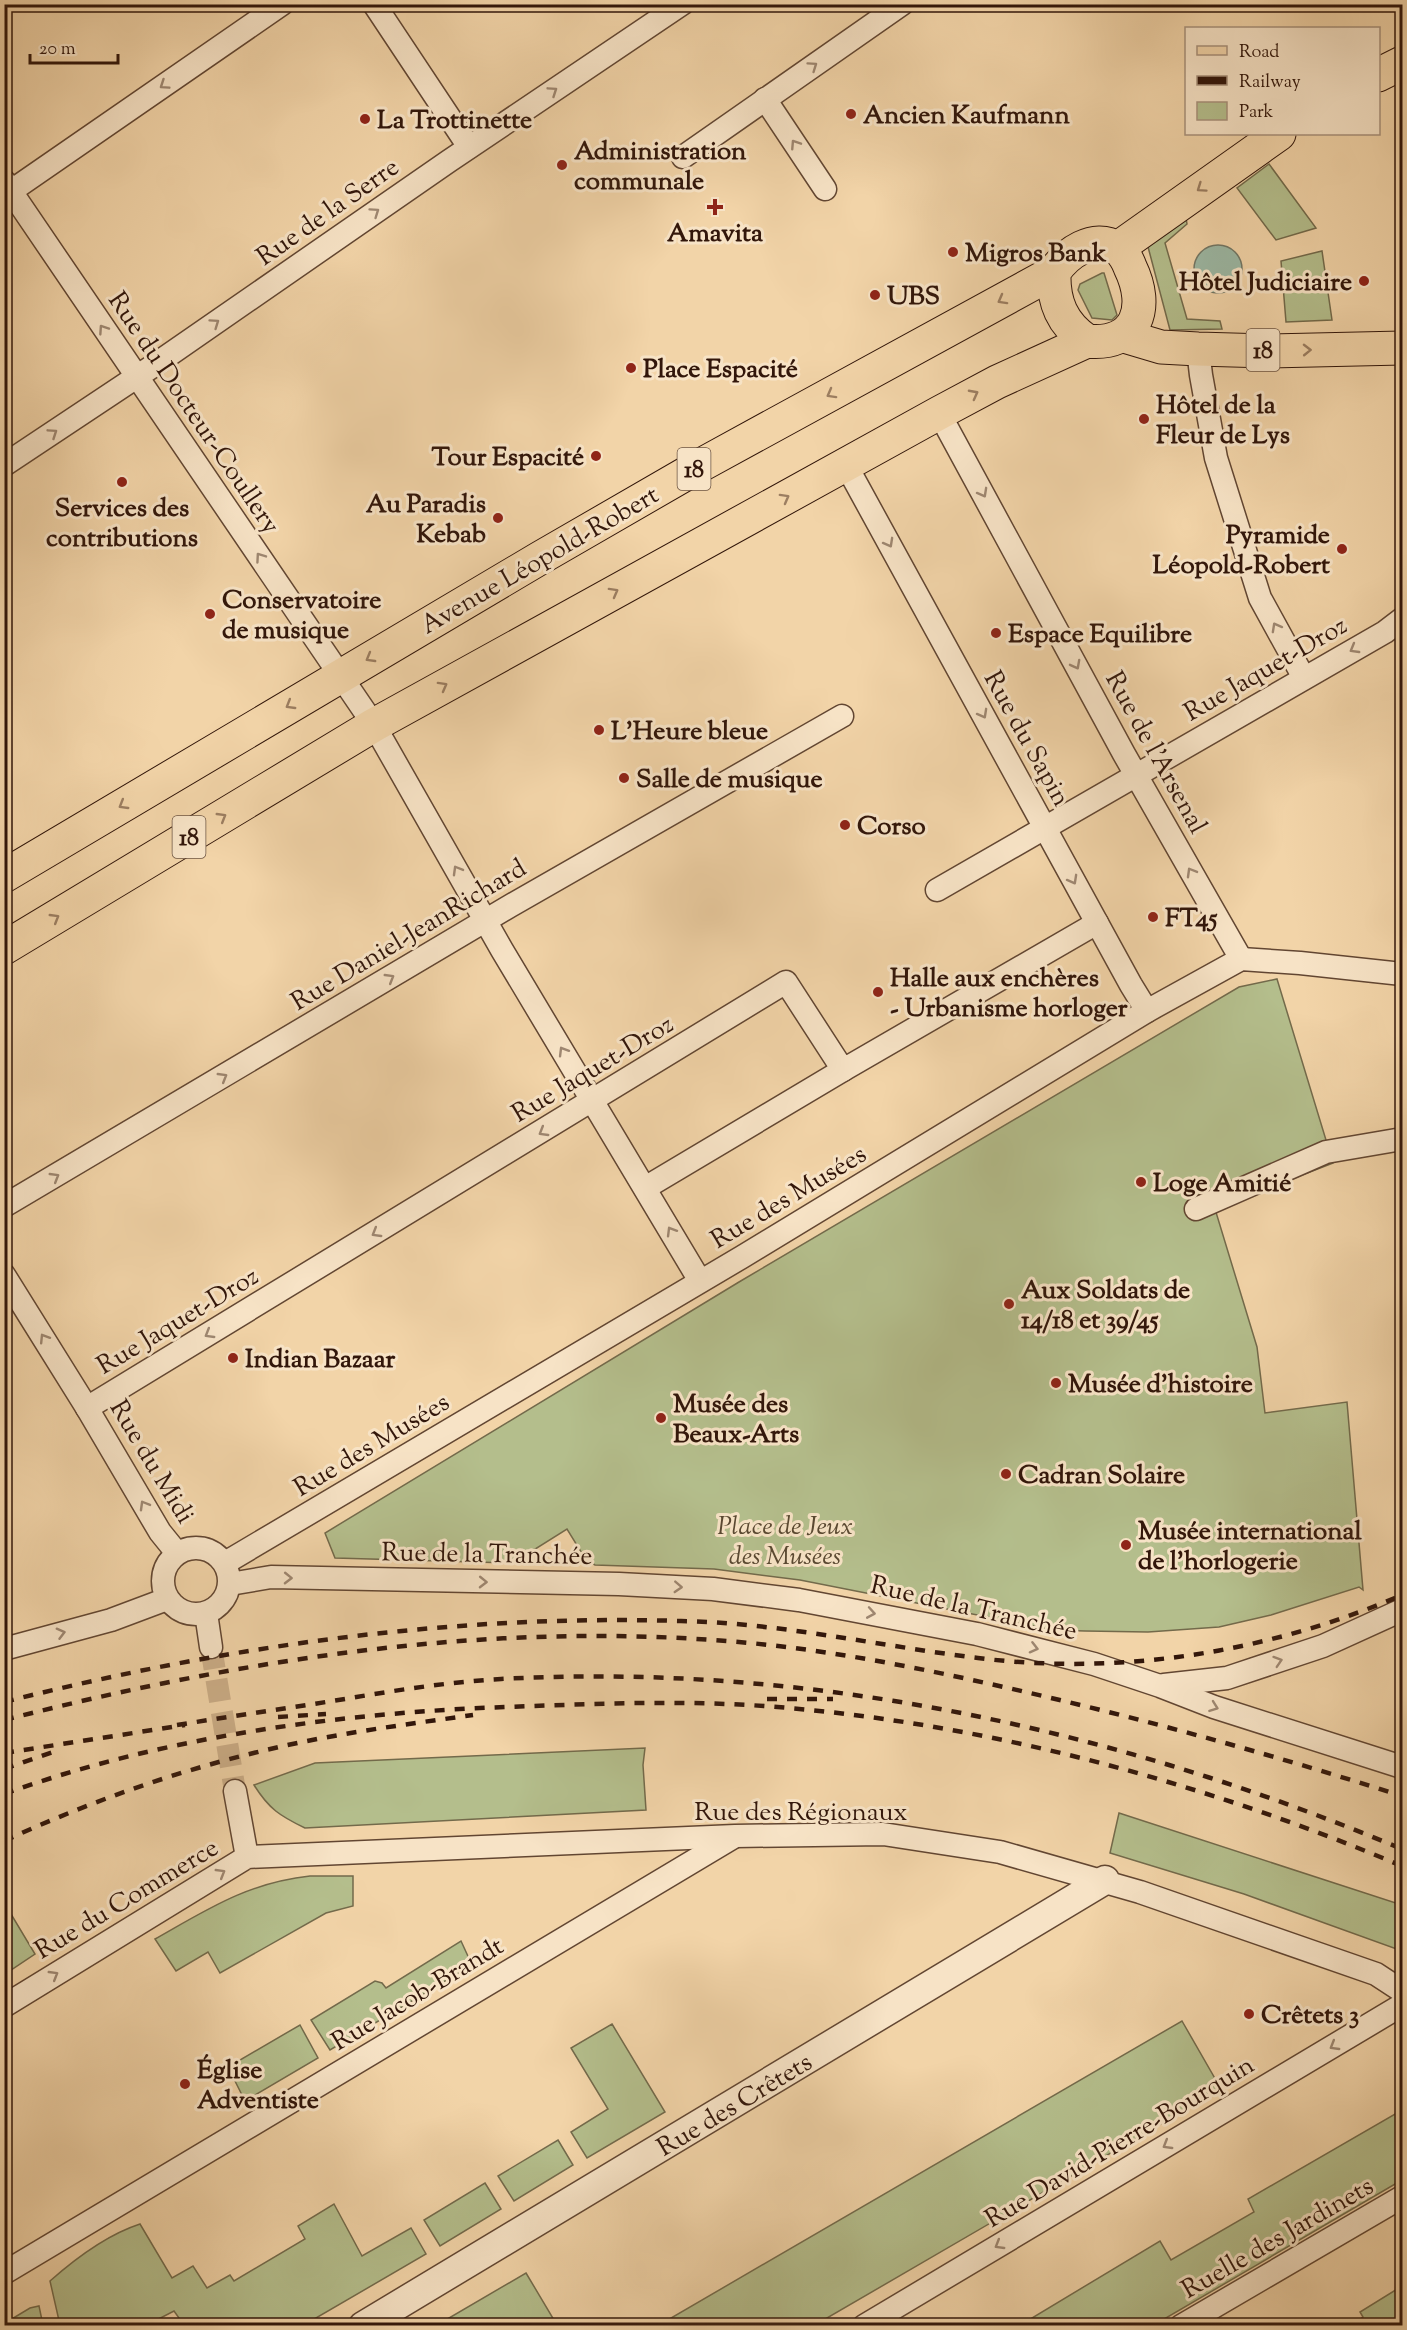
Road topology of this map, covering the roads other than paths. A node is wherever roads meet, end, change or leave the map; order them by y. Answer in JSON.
{"nodes":[{"id":1,"x":282,"y":4,"type":"edge"},
{"id":2,"x":374,"y":4,"type":"edge"},
{"id":3,"x":682,"y":4,"type":"edge"},
{"id":4,"x":902,"y":4,"type":"edge"},
{"id":5,"x":1402,"y":63,"type":"edge"},
{"id":6,"x":1380,"y":74,"type":"edge"},
{"id":7,"x":765,"y":99,"type":"junction"},
{"id":8,"x":1278,"y":135,"type":"edge"},
{"id":9,"x":469,"y":147,"type":"junction"},
{"id":10,"x":683,"y":157,"type":"dead end"},
{"id":11,"x":7,"y":189,"type":"edge"},
{"id":12,"x":825,"y":189,"type":"dead end"},
{"id":13,"x":1118,"y":248,"type":"junction"},
{"id":14,"x":1054,"y":272,"type":"junction"},
{"id":15,"x":1125,"y":336,"type":"junction"},
{"id":16,"x":1087,"y":342,"type":"junction"},
{"id":17,"x":1402,"y":348,"type":"edge"},
{"id":18,"x":1198,"y":349,"type":"junction"},
{"id":19,"x":136,"y":377,"type":"junction"},
{"id":20,"x":939,"y":413,"type":"junction"},
{"id":21,"x":4,"y":465,"type":"edge"},
{"id":22,"x":853,"y":478,"type":"junction"},
{"id":23,"x":1402,"y":619,"type":"edge"},
{"id":24,"x":340,"y":675,"type":"junction"},
{"id":25,"x":1304,"y":678,"type":"junction"},
{"id":26,"x":842,"y":716,"type":"dead end"},
{"id":27,"x":374,"y":725,"type":"junction"},
{"id":28,"x":1137,"y":777,"type":"junction"},
{"id":29,"x":1046,"y":829,"type":"junction"},
{"id":30,"x":4,"y":876,"type":"edge"},
{"id":31,"x":937,"y":890,"type":"dead end"},
{"id":32,"x":486,"y":921,"type":"junction"},
{"id":33,"x":1097,"y":923,"type":"junction"},
{"id":34,"x":4,"y":948,"type":"edge"},
{"id":35,"x":1241,"y":959,"type":"junction"},
{"id":36,"x":1402,"y":974,"type":"edge"},
{"id":37,"x":1147,"y":1011,"type":"junction"},
{"id":38,"x":843,"y":1070,"type":"junction"},
{"id":39,"x":593,"y":1101,"type":"junction"},
{"id":40,"x":1402,"y":1139,"type":"edge"},
{"id":41,"x":645,"y":1188,"type":"junction"},
{"id":42,"x":4,"y":1206,"type":"edge"},
{"id":43,"x":1196,"y":1209,"type":"dead end"},
{"id":44,"x":4,"y":1275,"type":"edge"},
{"id":45,"x":700,"y":1281,"type":"junction"},
{"id":46,"x":87,"y":1408,"type":"junction"},
{"id":47,"x":177,"y":1553,"type":"junction"},
{"id":48,"x":227,"y":1573,"type":"junction"},
{"id":49,"x":167,"y":1599,"type":"junction"},
{"id":50,"x":1402,"y":1610,"type":"edge"},
{"id":51,"x":206,"y":1613,"type":"junction"},
{"id":52,"x":212,"y":1647,"type":"tunnel mouth"},
{"id":53,"x":4,"y":1649,"type":"edge"},
{"id":54,"x":1160,"y":1686,"type":"junction"},
{"id":55,"x":1402,"y":1767,"type":"edge"},
{"id":56,"x":235,"y":1791,"type":"tunnel mouth"},
{"id":57,"x":735,"y":1836,"type":"junction"},
{"id":58,"x":247,"y":1857,"type":"junction"},
{"id":59,"x":1105,"y":1880,"type":"junction"},
{"id":60,"x":1402,"y":1991,"type":"edge"},
{"id":61,"x":1402,"y":2005,"type":"edge"},
{"id":62,"x":4,"y":2006,"type":"edge"},
{"id":63,"x":1402,"y":2197,"type":"edge"},
{"id":64,"x":4,"y":2273,"type":"edge"},
{"id":65,"x":363,"y":2325,"type":"edge"},
{"id":66,"x":864,"y":2325,"type":"edge"},
{"id":67,"x":1181,"y":2325,"type":"edge"}],
"edges":[{"from":1,"to":11,"type":"street","one_way":true},
{"from":2,"to":9,"type":"street"},
{"from":9,"to":3,"type":"street","name":"Rue de la Serre","one_way":true},
{"from":7,"to":4,"type":"street","one_way":true},
{"from":5,"to":6,"type":"main road"},
{"from":7,"to":10,"type":"street"},
{"from":12,"to":7,"type":"street","one_way":true},
{"from":8,"to":13,"type":"main road","one_way":true},
{"from":19,"to":9,"type":"street","name":"Rue de la Serre","one_way":true},
{"from":19,"to":11,"type":"street","name":"Rue du Docteur-Coullery","one_way":true},
{"from":13,"to":14,"type":"main road","number":"18"},
{"from":13,"to":15,"type":"main road"},
{"from":14,"to":16,"type":"main road"},
{"from":14,"to":24,"type":"main road","name":"Avenue Léopold-Robert","number":"18","one_way":true},
{"from":15,"to":16,"type":"main road","number":"18"},
{"from":15,"to":18,"type":"main road","number":"18"},
{"from":20,"to":16,"type":"main road","number":"18","one_way":true},
{"from":18,"to":17,"type":"main road","number":"18","one_way":true},
{"from":25,"to":18,"type":"street","one_way":true},
{"from":21,"to":19,"type":"street","name":"Rue de la Serre","one_way":true},
{"from":24,"to":19,"type":"street","name":"Rue du Docteur-Coullery","one_way":true},
{"from":20,"to":22,"type":"main road","number":"18"},
{"from":20,"to":28,"type":"street","name":"Rue de l'Arsenal","one_way":true},
{"from":27,"to":22,"type":"main road","number":"18","one_way":true},
{"from":22,"to":29,"type":"street","name":"Rue du Sapin","one_way":true},
{"from":23,"to":25,"type":"street","name":"Rue Jaquet-Droz","one_way":true},
{"from":24,"to":27,"type":"street"},
{"from":24,"to":30,"type":"main road","name":"Avenue Léopold-Robert","number":"18","one_way":true},
{"from":25,"to":28,"type":"street","name":"Rue Jaquet-Droz"},
{"from":26,"to":32,"type":"street","name":"Rue Daniel-JeanRichard"},
{"from":32,"to":27,"type":"street","one_way":true},
{"from":34,"to":27,"type":"main road","number":"18","one_way":true},
{"from":28,"to":29,"type":"street","name":"Rue Jaquet-Droz"},
{"from":35,"to":28,"type":"street","name":"Rue de l'Arsenal","one_way":true},
{"from":29,"to":31,"type":"street","name":"Rue Jaquet-Droz"},
{"from":29,"to":33,"type":"street","name":"Rue du Sapin","one_way":true},
{"from":39,"to":32,"type":"street","one_way":true},
{"from":42,"to":32,"type":"street","name":"Rue Daniel-JeanRichard","one_way":true},
{"from":33,"to":37,"type":"street","name":"Rue du Sapin"},
{"from":33,"to":38,"type":"street"},
{"from":35,"to":36,"type":"street"},
{"from":35,"to":37,"type":"street","name":"Rue des Musées"},
{"from":37,"to":45,"type":"street","name":"Rue des Musées"},
{"from":38,"to":39,"type":"street","name":"Rue Jaquet-Droz"},
{"from":38,"to":41,"type":"street"},
{"from":39,"to":41,"type":"street"},
{"from":39,"to":46,"type":"street","name":"Rue Jaquet-Droz","one_way":true},
{"from":40,"to":43,"type":"street"},
{"from":45,"to":41,"type":"street","one_way":true},
{"from":46,"to":44,"type":"street","name":"Rue du Midi","one_way":true},
{"from":45,"to":48,"type":"street","name":"Rue des Musées"},
{"from":47,"to":46,"type":"street","name":"Rue du Midi","one_way":true},
{"from":47,"to":48,"type":"street"},
{"from":47,"to":49,"type":"street"},
{"from":48,"to":51,"type":"street"},
{"from":48,"to":54,"type":"street","name":"Rue de la Tranchée","one_way":true},
{"from":49,"to":51,"type":"street"},
{"from":53,"to":49,"type":"street","one_way":true},
{"from":54,"to":50,"type":"street","one_way":true},
{"from":51,"to":52,"type":"street"},
{"from":54,"to":55,"type":"street","name":"Rue de la Tranchée","one_way":true},
{"from":56,"to":58,"type":"street"},
{"from":57,"to":58,"type":"street","name":"Rue des Régionaux"},
{"from":57,"to":59,"type":"street","name":"Rue des Régionaux"},
{"from":57,"to":64,"type":"street","name":"Rue Jacob-Brandt"},
{"from":62,"to":58,"type":"street","name":"Rue du Commerce","one_way":true},
{"from":59,"to":60,"type":"street","name":"Rue des Régionaux"},
{"from":59,"to":65,"type":"street","name":"Rue des Crêtets"},
{"from":61,"to":66,"type":"street","name":"Rue David-Pierre-Bourquin","one_way":true},
{"from":63,"to":67,"type":"street","name":"Ruelle des Jardinets"}]}
